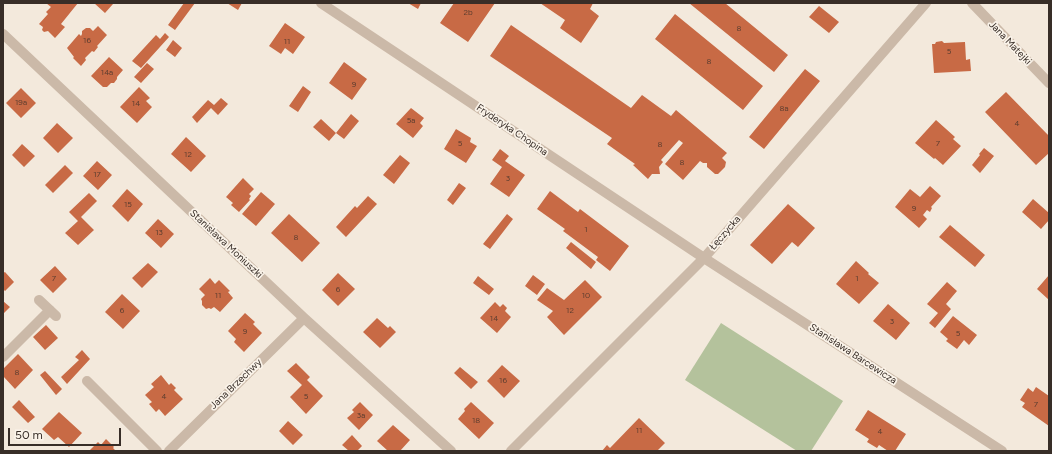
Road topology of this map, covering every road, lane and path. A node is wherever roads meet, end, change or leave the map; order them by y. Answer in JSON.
{"nodes":[{"id":1,"x":321,"y":3,"type":"edge"},
{"id":2,"x":926,"y":3,"type":"edge"},
{"id":3,"x":972,"y":3,"type":"edge"},
{"id":4,"x":3,"y":34,"type":"edge"},
{"id":5,"x":1049,"y":83,"type":"edge"},
{"id":6,"x":704,"y":258,"type":"junction"},
{"id":7,"x":39,"y":300,"type":"dead end"},
{"id":8,"x":304,"y":318,"type":"junction"},
{"id":9,"x":3,"y":357,"type":"edge"},
{"id":10,"x":87,"y":381,"type":"dead end"},
{"id":11,"x":157,"y":451,"type":"edge"},
{"id":12,"x":169,"y":451,"type":"edge"},
{"id":13,"x":451,"y":451,"type":"edge"},
{"id":14,"x":511,"y":451,"type":"edge"},
{"id":15,"x":1002,"y":451,"type":"edge"}],
"edges":[{"from":1,"to":6,"type":"street","name":"Fryderyka Chopina"},
{"from":2,"to":6,"type":"street","name":"Łęczycka"},
{"from":3,"to":5,"type":"street","name":"Jana Matejki"},
{"from":4,"to":8,"type":"street","name":"Stanisława Moniuszki"},
{"from":6,"to":14,"type":"street","name":"Łęczycka"},
{"from":6,"to":15,"type":"street","name":"Stanisława Barcewicza"},
{"from":7,"to":9,"type":"street"},
{"from":8,"to":12,"type":"street","name":"Jana Brzechwy"},
{"from":8,"to":13,"type":"street","name":"Stanisława Moniuszki"},
{"from":10,"to":11,"type":"street"}]}
